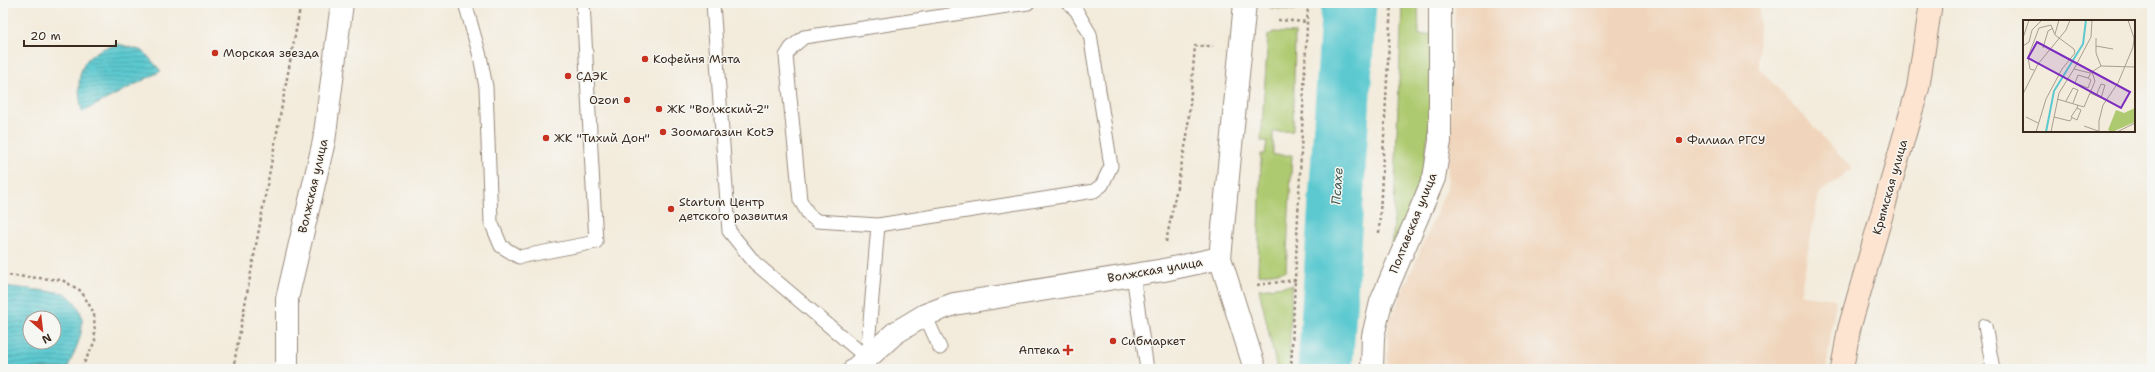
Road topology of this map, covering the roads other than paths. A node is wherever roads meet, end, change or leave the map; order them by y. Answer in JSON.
{"nodes":[{"id":1,"x":342,"y":3,"type":"edge"},
{"id":2,"x":465,"y":3,"type":"edge"},
{"id":3,"x":583,"y":3,"type":"edge"},
{"id":4,"x":713,"y":3,"type":"edge"},
{"id":5,"x":1028,"y":3,"type":"edge"},
{"id":6,"x":1068,"y":3,"type":"edge"},
{"id":7,"x":1245,"y":3,"type":"edge"},
{"id":8,"x":1440,"y":3,"type":"edge"},
{"id":9,"x":1931,"y":3,"type":"edge"},
{"id":10,"x":878,"y":226,"type":"junction"},
{"id":11,"x":1220,"y":258,"type":"junction"},
{"id":12,"x":1133,"y":275,"type":"junction"},
{"id":13,"x":925,"y":315,"type":"junction"},
{"id":14,"x":1985,"y":326,"type":"dead end"},
{"id":15,"x":940,"y":348,"type":"dead end"},
{"id":16,"x":861,"y":364,"type":"edge"},
{"id":17,"x":287,"y":369,"type":"edge"},
{"id":18,"x":1148,"y":369,"type":"edge"},
{"id":19,"x":1255,"y":369,"type":"edge"},
{"id":20,"x":1372,"y":369,"type":"edge"},
{"id":21,"x":1842,"y":369,"type":"edge"},
{"id":22,"x":1993,"y":369,"type":"edge"}],
"edges":[{"from":1,"to":17,"type":"street","name":"Волжская улица"},
{"from":2,"to":3,"type":"lane"},
{"from":4,"to":16,"type":"lane"},
{"from":5,"to":10,"type":"lane"},
{"from":6,"to":10,"type":"lane"},
{"from":7,"to":11,"type":"street"},
{"from":8,"to":20,"type":"street","name":"Полтавская улица"},
{"from":9,"to":21,"type":"street","name":"Крымская улица"},
{"from":10,"to":16,"type":"lane"},
{"from":11,"to":12,"type":"street","name":"Волжская улица"},
{"from":11,"to":19,"type":"street"},
{"from":12,"to":13,"type":"street","name":"Волжская улица"},
{"from":12,"to":18,"type":"lane"},
{"from":13,"to":15,"type":"lane"},
{"from":13,"to":16,"type":"street","name":"Волжская улица"},
{"from":14,"to":22,"type":"lane"}]}
